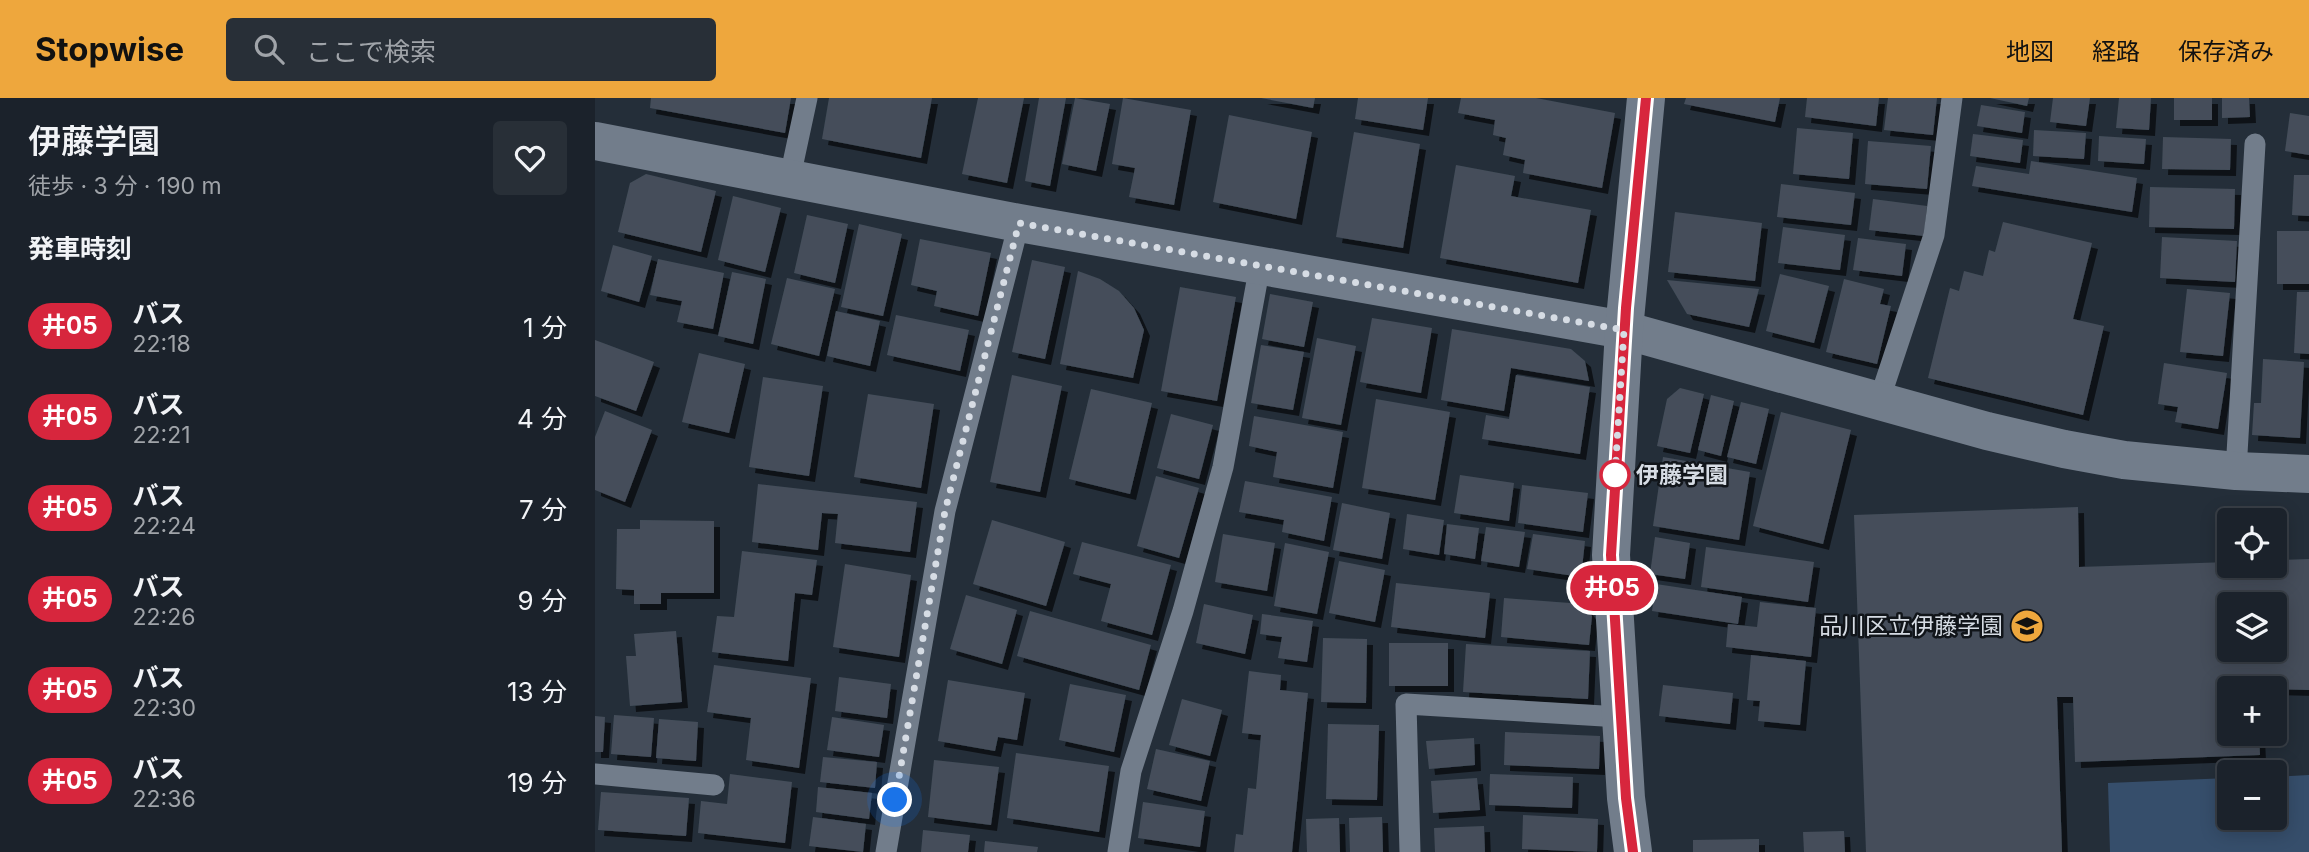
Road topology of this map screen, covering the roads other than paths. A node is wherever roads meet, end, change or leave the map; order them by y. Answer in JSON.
{"nodes":[{"id":1,"x":807,"y":98,"type":"edge"},
{"id":2,"x":1646,"y":98,"type":"edge"},
{"id":3,"x":1952,"y":98,"type":"edge"},
{"id":4,"x":595,"y":141,"type":"edge"},
{"id":5,"x":2255,"y":144,"type":"dead end"},
{"id":6,"x":790,"y":177,"type":"junction"},
{"id":7,"x":1019,"y":223,"type":"junction"},
{"id":8,"x":1261,"y":265,"type":"junction"},
{"id":9,"x":1624,"y":330,"type":"junction"},
{"id":10,"x":1879,"y":401,"type":"junction"},
{"id":11,"x":2236,"y":471,"type":"junction"},
{"id":12,"x":2309,"y":474,"type":"edge"},
{"id":13,"x":1620,"y":716,"type":"junction"},
{"id":14,"x":595,"y":775,"type":"edge"},
{"id":15,"x":714,"y":785,"type":"dead end"},
{"id":16,"x":886,"y":852,"type":"edge"},
{"id":17,"x":1118,"y":852,"type":"edge"},
{"id":18,"x":1410,"y":852,"type":"edge"},
{"id":19,"x":1633,"y":852,"type":"edge"}],
"edges":[{"from":1,"to":6,"type":"lane"},
{"from":2,"to":9,"type":"street"},
{"from":3,"to":10,"type":"lane"},
{"from":4,"to":6,"type":"street"},
{"from":5,"to":11,"type":"lane"},
{"from":6,"to":7,"type":"street"},
{"from":7,"to":8,"type":"street"},
{"from":7,"to":16,"type":"lane"},
{"from":8,"to":9,"type":"street"},
{"from":8,"to":17,"type":"lane"},
{"from":9,"to":10,"type":"street"},
{"from":9,"to":13,"type":"street"},
{"from":10,"to":11,"type":"street"},
{"from":11,"to":12,"type":"street"},
{"from":13,"to":18,"type":"lane"},
{"from":13,"to":19,"type":"street"},
{"from":14,"to":15,"type":"lane"}]}
